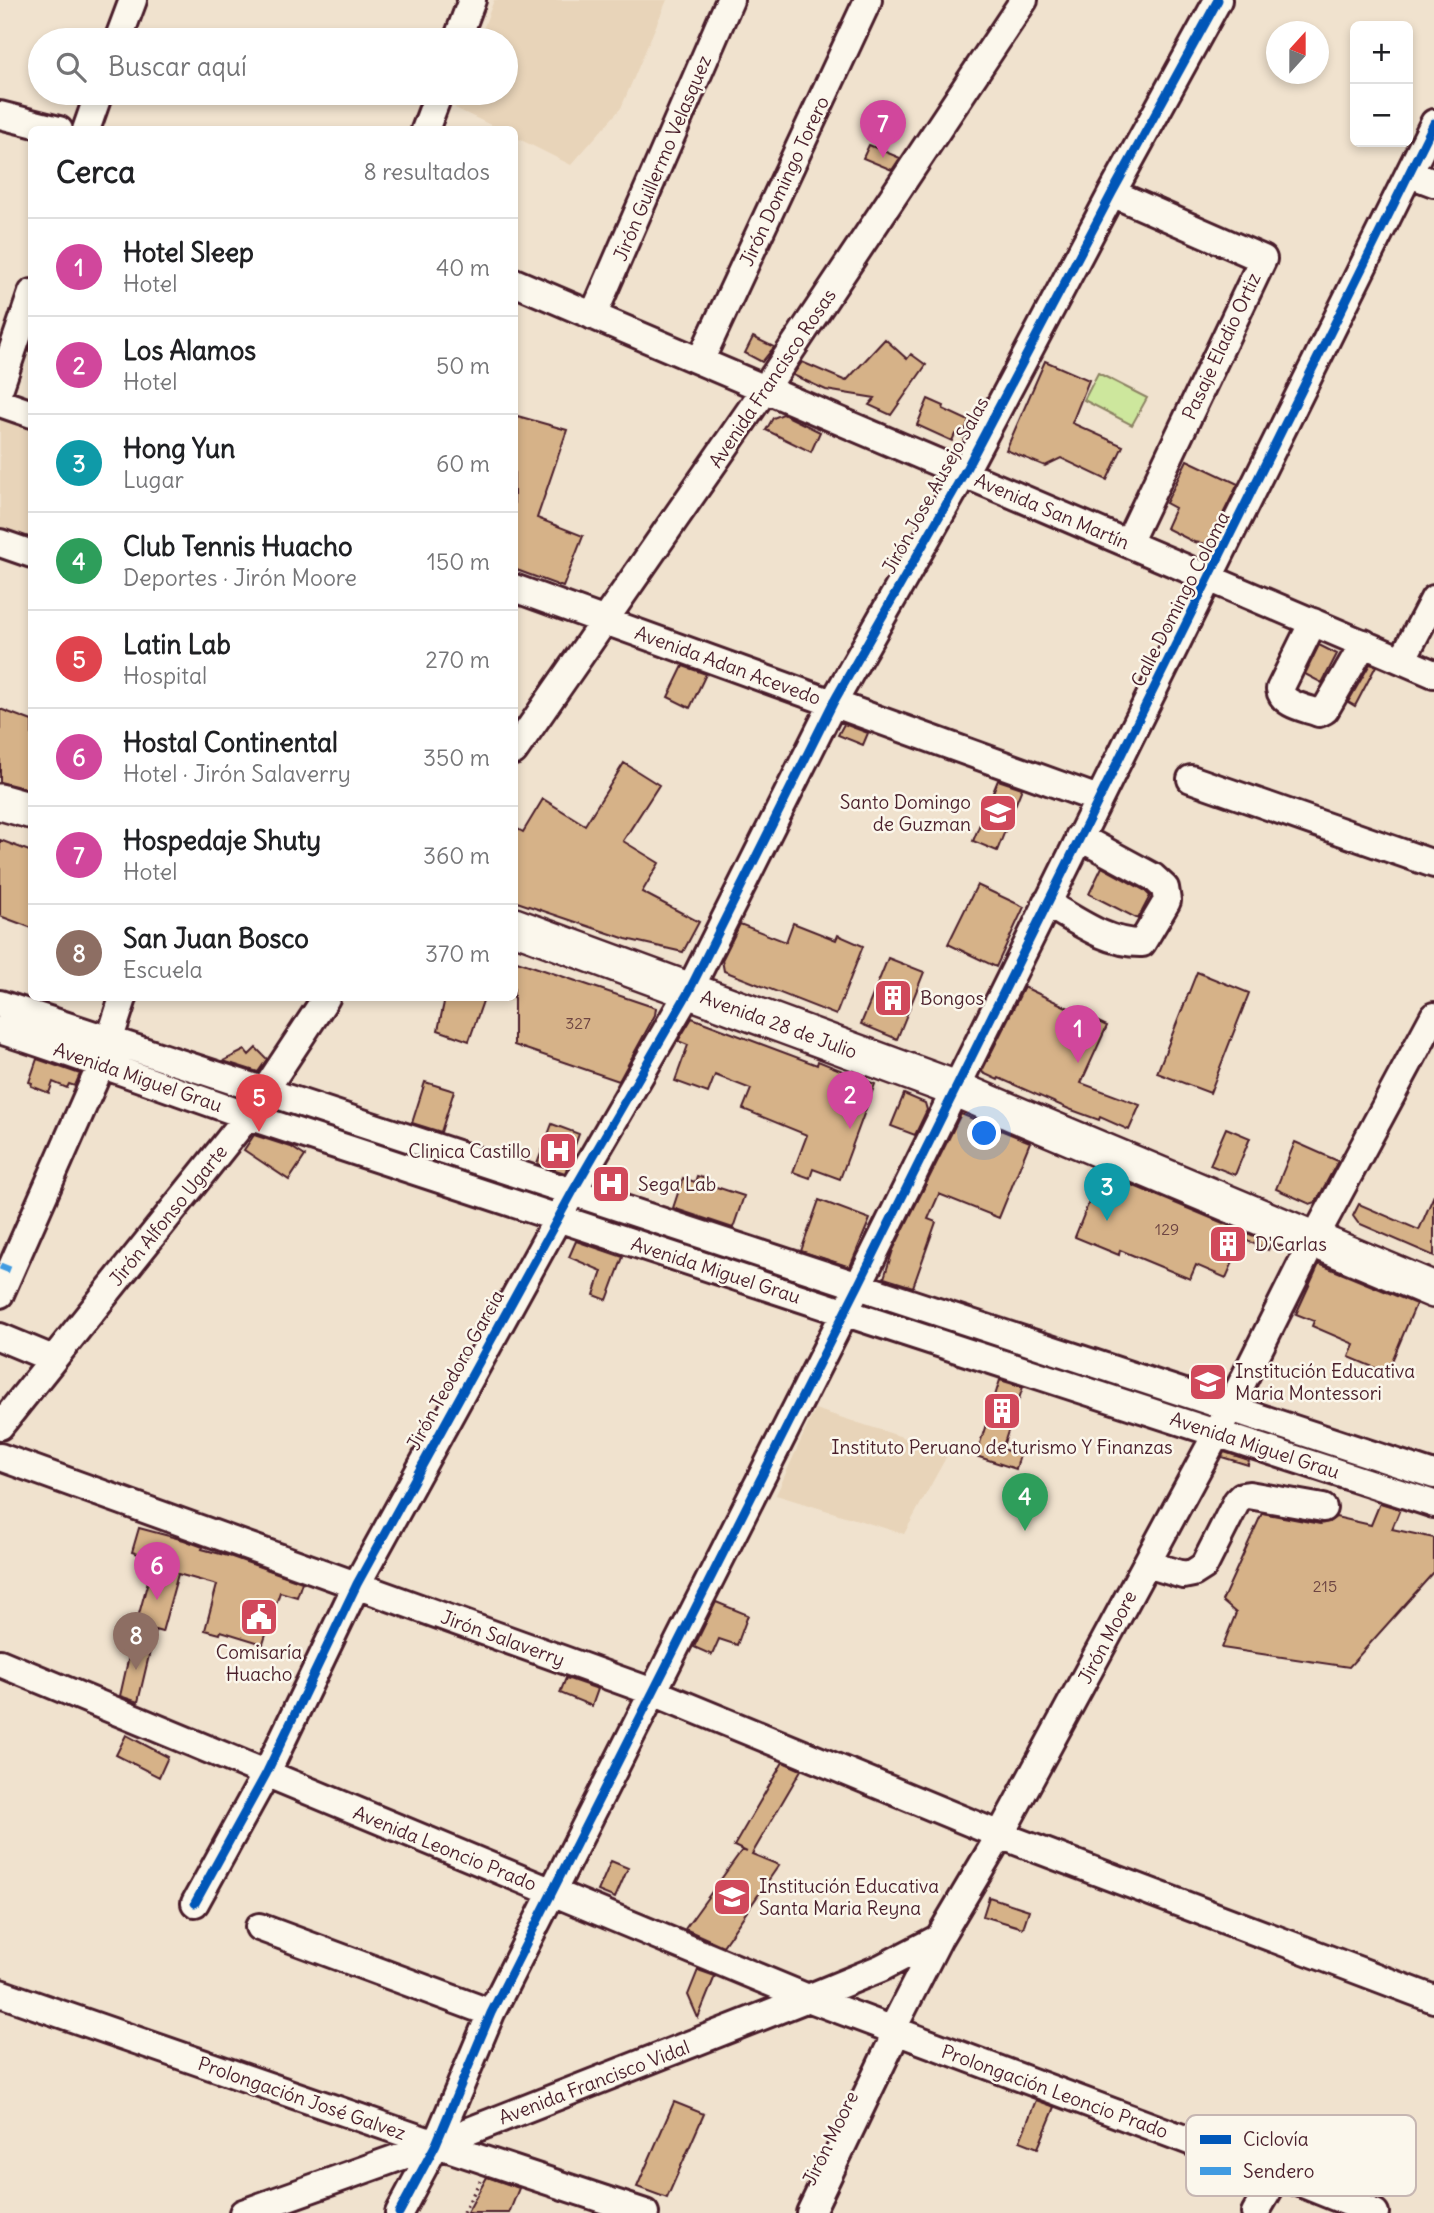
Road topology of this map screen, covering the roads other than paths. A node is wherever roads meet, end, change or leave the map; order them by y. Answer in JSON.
{"nodes":[{"id":1,"x":133,"y":0,"type":"edge"},
{"id":2,"x":472,"y":0,"type":"edge"},
{"id":3,"x":730,"y":0,"type":"edge"},
{"id":4,"x":868,"y":0,"type":"edge"},
{"id":5,"x":1024,"y":0,"type":"edge"},
{"id":6,"x":1218,"y":0,"type":"edge"},
{"id":7,"x":122,"y":28,"type":"edge"},
{"id":8,"x":462,"y":28,"type":"edge"},
{"id":9,"x":95,"y":105,"type":"edge"},
{"id":10,"x":434,"y":105,"type":"edge"},
{"id":11,"x":0,"y":115,"type":"edge"},
{"id":12,"x":1434,"y":123,"type":"edge"},
{"id":13,"x":43,"y":126,"type":"edge"},
{"id":14,"x":87,"y":126,"type":"edge"},
{"id":15,"x":427,"y":126,"type":"edge"},
{"id":16,"x":1422,"y":178,"type":"edge"},
{"id":17,"x":1112,"y":193,"type":"junction"},
{"id":18,"x":518,"y":284,"type":"edge"},
{"id":19,"x":28,"y":305,"type":"edge"},
{"id":20,"x":593,"y":316,"type":"junction"},
{"id":21,"x":700,"y":361,"type":"junction"},
{"id":22,"x":0,"y":387,"type":"edge"},
{"id":23,"x":765,"y":389,"type":"junction"},
{"id":24,"x":0,"y":403,"type":"edge"},
{"id":25,"x":28,"y":413,"type":"edge"},
{"id":26,"x":964,"y":474,"type":"junction"},
{"id":27,"x":0,"y":543,"type":"edge"},
{"id":28,"x":1128,"y":543,"type":"junction"},
{"id":29,"x":28,"y":553,"type":"edge"},
{"id":30,"x":1210,"y":579,"type":"junction"},
{"id":31,"x":518,"y":589,"type":"edge"},
{"id":32,"x":1434,"y":599,"type":"edge"},
{"id":33,"x":606,"y":621,"type":"junction"},
{"id":34,"x":1313,"y":622,"type":"junction"},
{"id":35,"x":1364,"y":643,"type":"junction"},
{"id":36,"x":1402,"y":660,"type":"junction"},
{"id":37,"x":1434,"y":674,"type":"edge"},
{"id":38,"x":833,"y":703,"type":"junction"},
{"id":39,"x":518,"y":745,"type":"edge"},
{"id":40,"x":1191,"y":779,"type":"dead end"},
{"id":41,"x":1098,"y":799,"type":"junction"},
{"id":42,"x":0,"y":802,"type":"edge"},
{"id":43,"x":28,"y":810,"type":"edge"},
{"id":44,"x":1079,"y":837,"type":"junction"},
{"id":45,"x":1434,"y":864,"type":"edge"},
{"id":46,"x":1046,"y":904,"type":"junction"},
{"id":47,"x":518,"y":927,"type":"edge"},
{"id":48,"x":689,"y":991,"type":"junction"},
{"id":49,"x":121,"y":1001,"type":"edge"},
{"id":50,"x":324,"y":1001,"type":"edge"},
{"id":51,"x":0,"y":1004,"type":"edge"},
{"id":52,"x":1434,"y":1016,"type":"edge"},
{"id":53,"x":0,"y":1030,"type":"edge"},
{"id":54,"x":106,"y":1052,"type":"junction"},
{"id":55,"x":956,"y":1089,"type":"junction"},
{"id":56,"x":266,"y":1091,"type":"junction"},
{"id":57,"x":247,"y":1116,"type":"junction"},
{"id":58,"x":573,"y":1191,"type":"junction"},
{"id":59,"x":559,"y":1218,"type":"junction"},
{"id":60,"x":1314,"y":1239,"type":"junction"},
{"id":61,"x":4,"y":1277,"type":"edge"},
{"id":62,"x":858,"y":1286,"type":"junction"},
{"id":63,"x":1434,"y":1290,"type":"edge"},
{"id":64,"x":845,"y":1313,"type":"junction"},
{"id":65,"x":0,"y":1337,"type":"edge"},
{"id":66,"x":53,"y":1359,"type":"junction"},
{"id":67,"x":1230,"y":1408,"type":"junction"},
{"id":68,"x":0,"y":1426,"type":"edge"},
{"id":69,"x":1217,"y":1433,"type":"junction"},
{"id":70,"x":0,"y":1457,"type":"edge"},
{"id":71,"x":1434,"y":1475,"type":"edge"},
{"id":72,"x":1434,"y":1504,"type":"edge"},
{"id":73,"x":1323,"y":1508,"type":"dead end"},
{"id":74,"x":1147,"y":1564,"type":"junction"},
{"id":75,"x":357,"y":1584,"type":"junction"},
{"id":76,"x":0,"y":1663,"type":"edge"},
{"id":77,"x":653,"y":1692,"type":"junction"},
{"id":78,"x":267,"y":1774,"type":"junction"},
{"id":79,"x":1000,"y":1835,"type":"junction"},
{"id":80,"x":552,"y":1892,"type":"junction"},
{"id":81,"x":195,"y":1903,"type":"dead end"},
{"id":82,"x":259,"y":1927,"type":"dead end"},
{"id":83,"x":939,"y":1938,"type":"junction"},
{"id":84,"x":0,"y":1993,"type":"edge"},
{"id":85,"x":808,"y":1998,"type":"junction"},
{"id":86,"x":1434,"y":1999,"type":"edge"},
{"id":87,"x":491,"y":2013,"type":"junction"},
{"id":88,"x":892,"y":2030,"type":"junction"},
{"id":89,"x":1186,"y":2140,"type":"edge"},
{"id":90,"x":436,"y":2144,"type":"junction"},
{"id":91,"x":1265,"y":2196,"type":"edge"},
{"id":92,"x":1333,"y":2196,"type":"edge"},
{"id":93,"x":243,"y":2213,"type":"edge"},
{"id":94,"x":399,"y":2213,"type":"edge"},
{"id":95,"x":645,"y":2213,"type":"edge"},
{"id":96,"x":793,"y":2213,"type":"edge"},
{"id":97,"x":810,"y":2213,"type":"edge"},
{"id":98,"x":1255,"y":2213,"type":"edge"},
{"id":99,"x":1375,"y":2213,"type":"edge"}],
"edges":[{"from":1,"to":7,"type":"street"},
{"from":2,"to":8,"type":"street"},
{"from":3,"to":20,"type":"street","name":"Jirón Guillermo Velasquez"},
{"from":4,"to":21,"type":"street","name":"Jirón Domingo Torero"},
{"from":5,"to":23,"type":"street","name":"Avenida Francisco Rosas"},
{"from":6,"to":17,"type":"street","name":"Jirón Jose Ausejo Salas"},
{"from":9,"to":14,"type":"street"},
{"from":10,"to":15,"type":"street"},
{"from":11,"to":13,"type":"street"},
{"from":12,"to":16,"type":"street","name":"Calle Domingo Coloma"},
{"from":16,"to":30,"type":"street","name":"Calle Domingo Coloma"},
{"from":17,"to":26,"type":"street","name":"Jirón Jose Ausejo Salas"},
{"from":17,"to":28,"type":"street","name":"Pasaje Eladio Ortiz"},
{"from":18,"to":20,"type":"street","name":"Avenida San Martín"},
{"from":19,"to":22,"type":"street"},
{"from":20,"to":21,"type":"street","name":"Avenida San Martín"},
{"from":21,"to":23,"type":"street","name":"Avenida San Martín"},
{"from":23,"to":26,"type":"street","name":"Avenida San Martín"},
{"from":23,"to":33,"type":"street","name":"Avenida Francisco Rosas"},
{"from":24,"to":25,"type":"street"},
{"from":26,"to":28,"type":"street","name":"Avenida San Martín"},
{"from":26,"to":38,"type":"street","name":"Jirón Jose Ausejo Salas"},
{"from":27,"to":29,"type":"street"},
{"from":28,"to":30,"type":"street","name":"Avenida San Martín"},
{"from":30,"to":34,"type":"street","name":"Avenida San Martín"},
{"from":30,"to":41,"type":"street","name":"Calle Domingo Coloma"},
{"from":31,"to":33,"type":"street","name":"Avenida Adan Acevedo"},
{"from":32,"to":36,"type":"street"},
{"from":33,"to":38,"type":"street","name":"Avenida Adan Acevedo"},
{"from":33,"to":39,"type":"street","name":"Avenida Francisco Rosas"},
{"from":34,"to":35,"type":"street","name":"Avenida San Martín"},
{"from":34,"to":35,"type":"street"},
{"from":35,"to":36,"type":"street","name":"Avenida San Martín"},
{"from":36,"to":37,"type":"street","name":"Avenida San Martín"},
{"from":38,"to":41,"type":"street","name":"Avenida Adan Acevedo"},
{"from":38,"to":48,"type":"street","name":"Jirón Jose Ausejo Salas"},
{"from":40,"to":45,"type":"street"},
{"from":41,"to":44,"type":"street","name":"Calle Domingo Coloma"},
{"from":42,"to":43,"type":"main road"},
{"from":44,"to":46,"type":"street","name":"Calle Domingo Coloma"},
{"from":44,"to":46,"type":"street"},
{"from":46,"to":55,"type":"street","name":"Calle Domingo Coloma"},
{"from":47,"to":48,"type":"main road","name":"Avenida 28 de Julio"},
{"from":48,"to":55,"type":"main road","name":"Avenida 28 de Julio"},
{"from":48,"to":58,"type":"street","name":"Jirón Teodoro Garcia"},
{"from":49,"to":54,"type":"street"},
{"from":50,"to":56,"type":"street","name":"Jirón Alfonso Ugarte"},
{"from":51,"to":54,"type":"street","name":"Avenida Miguel Grau"},
{"from":52,"to":60,"type":"street","name":"Jirón Moore"},
{"from":53,"to":54,"type":"street","name":"Avenida Miguel Grau"},
{"from":54,"to":56,"type":"street","name":"Avenida Miguel Grau"},
{"from":54,"to":57,"type":"street","name":"Avenida Miguel Grau"},
{"from":54,"to":61,"type":"street"},
{"from":55,"to":60,"type":"main road","name":"Avenida 28 de Julio"},
{"from":55,"to":62,"type":"street","name":"Calle Domingo Coloma"},
{"from":56,"to":57,"type":"street","name":"Jirón Alfonso Ugarte"},
{"from":56,"to":58,"type":"street","name":"Avenida Miguel Grau"},
{"from":57,"to":59,"type":"street","name":"Avenida Miguel Grau"},
{"from":57,"to":66,"type":"street","name":"Jirón Alfonso Ugarte"},
{"from":58,"to":59,"type":"street","name":"Jirón Teodoro Garcia"},
{"from":58,"to":62,"type":"street","name":"Avenida Miguel Grau"},
{"from":59,"to":64,"type":"street","name":"Avenida Miguel Grau"},
{"from":59,"to":75,"type":"street","name":"Jirón Teodoro Garcia"},
{"from":60,"to":63,"type":"main road","name":"Avenida 28 de Julio"},
{"from":60,"to":67,"type":"street","name":"Jirón Moore"},
{"from":62,"to":64,"type":"street","name":"Calle Domingo Coloma"},
{"from":62,"to":67,"type":"street","name":"Avenida Miguel Grau"},
{"from":64,"to":69,"type":"street","name":"Avenida Miguel Grau"},
{"from":64,"to":77,"type":"street","name":"Calle Domingo Coloma"},
{"from":65,"to":66,"type":"street"},
{"from":66,"to":68,"type":"street","name":"Jirón Alfonso Ugarte"},
{"from":67,"to":69,"type":"street","name":"Jirón Moore"},
{"from":67,"to":71,"type":"street","name":"Avenida Miguel Grau"},
{"from":69,"to":72,"type":"street","name":"Avenida Miguel Grau"},
{"from":69,"to":74,"type":"street","name":"Jirón Moore"},
{"from":70,"to":75,"type":"street","name":"Jirón Salaverry"},
{"from":73,"to":74,"type":"street"},
{"from":74,"to":79,"type":"street","name":"Jirón Moore"},
{"from":75,"to":77,"type":"street","name":"Jirón Salaverry"},
{"from":75,"to":78,"type":"street","name":"Jirón Teodoro Garcia"},
{"from":76,"to":78,"type":"street","name":"Avenida Leoncio Prado"},
{"from":77,"to":79,"type":"street","name":"Jirón Salaverry"},
{"from":77,"to":80,"type":"street","name":"Calle Domingo Coloma"},
{"from":78,"to":80,"type":"street","name":"Avenida Leoncio Prado"},
{"from":78,"to":81,"type":"street","name":"Jirón Teodoro Garcia"},
{"from":79,"to":83,"type":"street","name":"Jirón Moore"},
{"from":79,"to":86,"type":"street","name":"Jirón Salaverry"},
{"from":80,"to":85,"type":"street","name":"Avenida Leoncio Prado"},
{"from":80,"to":87,"type":"street","name":"Calle Domingo Coloma"},
{"from":82,"to":87,"type":"street"},
{"from":83,"to":85,"type":"street","name":"Avenida Francisco Vidal"},
{"from":83,"to":88,"type":"street","name":"Jirón Moore"},
{"from":84,"to":90,"type":"street","name":"Prolongación José Galvez"},
{"from":85,"to":88,"type":"street","name":"Avenida Leoncio Prado"},
{"from":85,"to":90,"type":"street","name":"Avenida Francisco Vidal"},
{"from":87,"to":90,"type":"street","name":"Calle Domingo Coloma"},
{"from":88,"to":89,"type":"street","name":"Prolongación Leoncio Prado"},
{"from":88,"to":96,"type":"street","name":"Jirón Moore"},
{"from":88,"to":97,"type":"street","name":"Jirón Moore"},
{"from":90,"to":93,"type":"street","name":"Avenida Francisco Vidal"},
{"from":90,"to":94,"type":"street","name":"Calle Domingo Coloma"},
{"from":90,"to":95,"type":"street","name":"Prolongación José Galvez"},
{"from":91,"to":98,"type":"street"},
{"from":92,"to":99,"type":"street","name":"Prolongación Leoncio Prado"}]}
